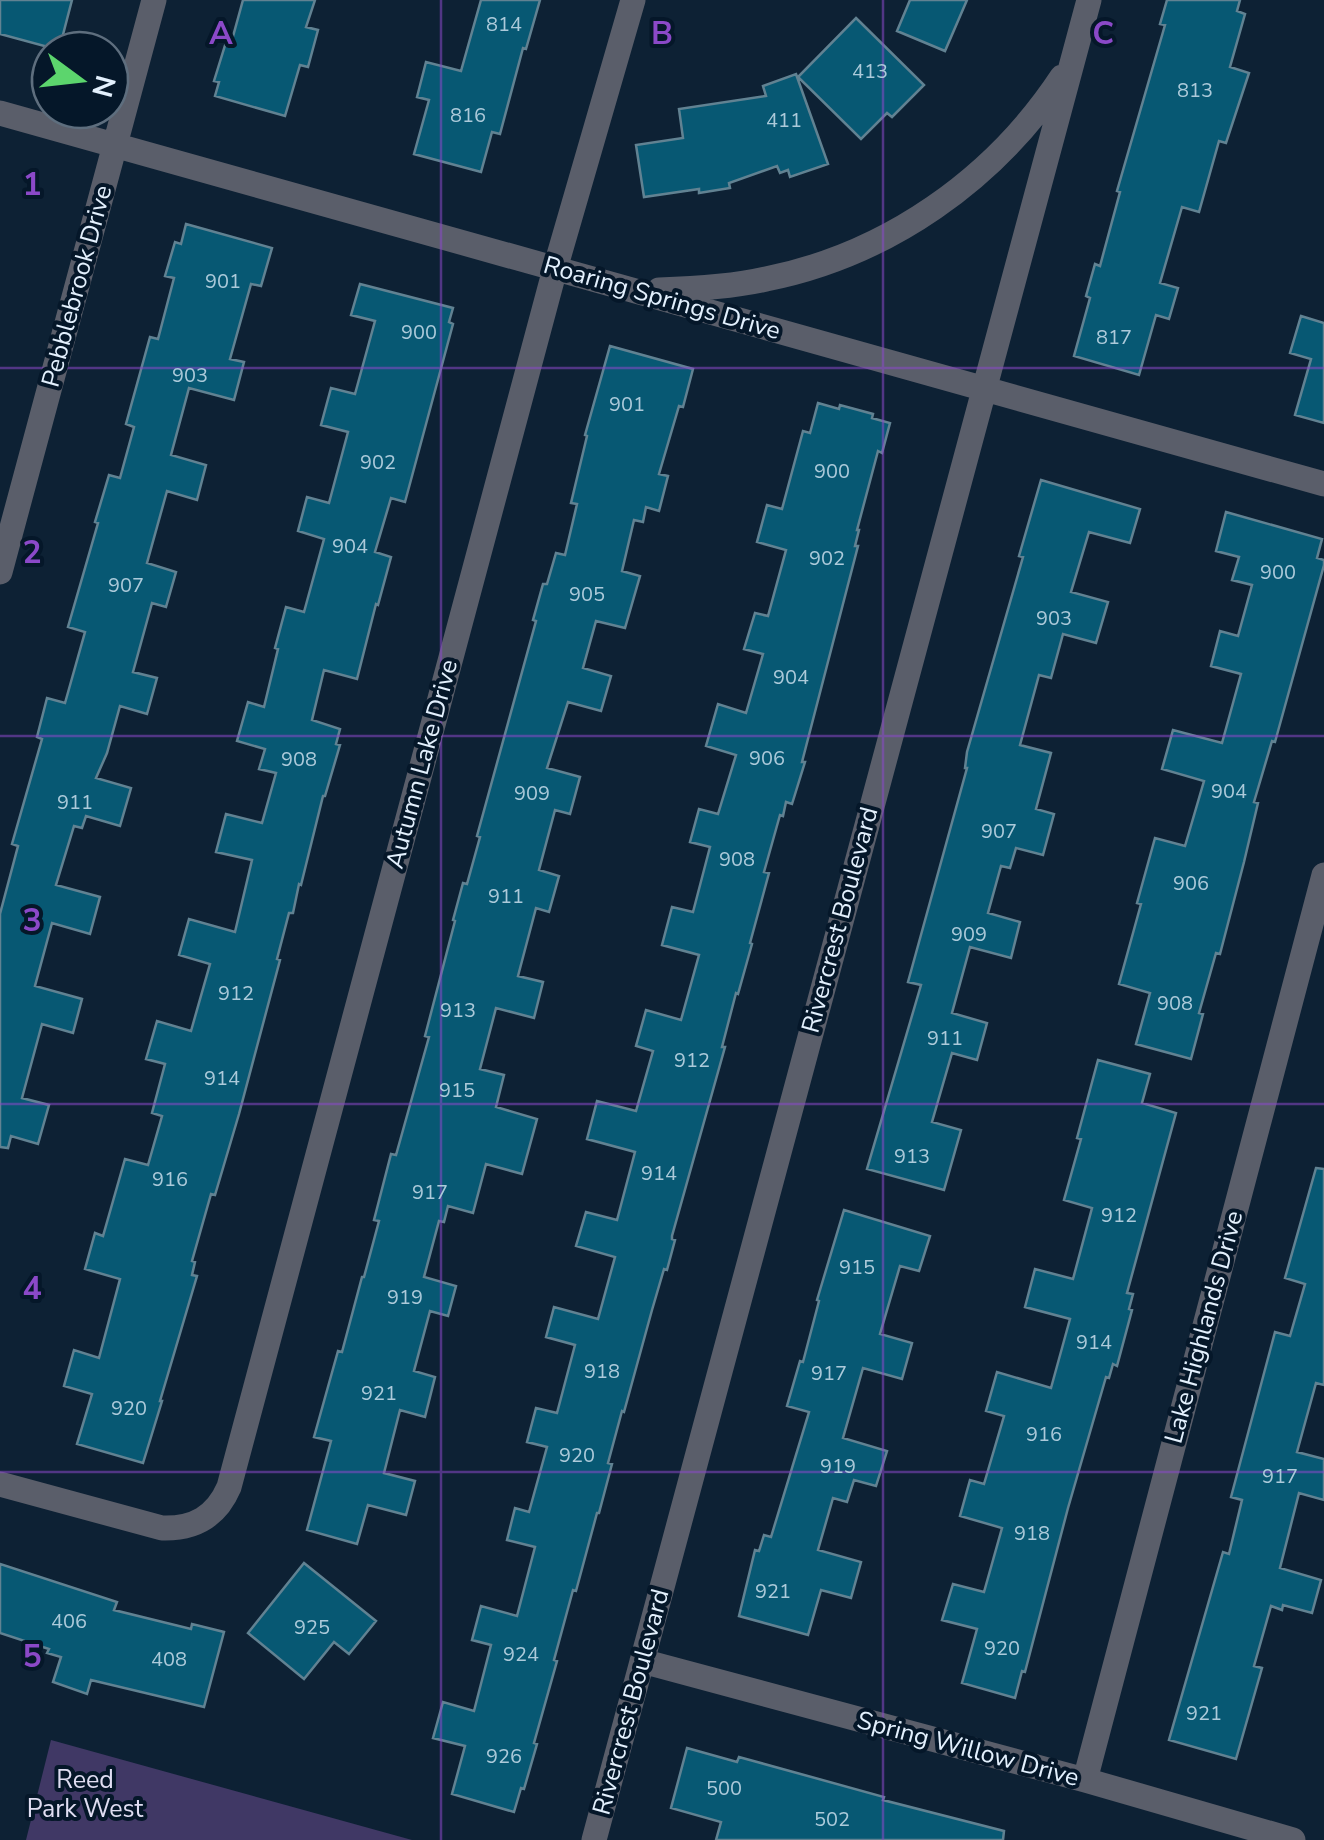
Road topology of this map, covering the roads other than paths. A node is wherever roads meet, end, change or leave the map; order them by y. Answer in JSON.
{"nodes":[{"id":1,"x":154,"y":0,"type":"edge"},
{"id":2,"x":633,"y":0,"type":"edge"},
{"id":3,"x":1089,"y":0,"type":"edge"},
{"id":4,"x":1073,"y":61,"type":"junction"},
{"id":5,"x":0,"y":113,"type":"edge"},
{"id":6,"x":114,"y":146,"type":"junction"},
{"id":7,"x":555,"y":268,"type":"junction"},
{"id":8,"x":633,"y":290,"type":"junction"},
{"id":9,"x":983,"y":388,"type":"junction"},
{"id":10,"x":1324,"y":484,"type":"edge"},
{"id":11,"x":0,"y":572,"type":"edge"},
{"id":12,"x":1324,"y":874,"type":"edge"},
{"id":13,"x":0,"y":1484,"type":"edge"},
{"id":14,"x":642,"y":1662,"type":"junction"},
{"id":15,"x":1085,"y":1780,"type":"junction"},
{"id":16,"x":594,"y":1840,"type":"edge"},
{"id":17,"x":1293,"y":1840,"type":"edge"}],
"edges":[{"from":1,"to":6,"type":"street","name":"Pebblebrook Drive"},
{"from":2,"to":7,"type":"street","name":"Autumn Lake Drive"},
{"from":3,"to":4,"type":"street","name":"Rivercrest Boulevard"},
{"from":4,"to":8,"type":"street"},
{"from":4,"to":9,"type":"street","name":"Rivercrest Boulevard"},
{"from":5,"to":6,"type":"street","name":"Roaring Springs Drive"},
{"from":6,"to":7,"type":"street","name":"Roaring Springs Drive"},
{"from":6,"to":11,"type":"street","name":"Pebblebrook Drive"},
{"from":7,"to":8,"type":"street","name":"Roaring Springs Drive"},
{"from":7,"to":13,"type":"street","name":"Autumn Lake Drive"},
{"from":8,"to":9,"type":"street","name":"Roaring Springs Drive"},
{"from":9,"to":10,"type":"street","name":"Roaring Springs Drive"},
{"from":9,"to":14,"type":"street","name":"Rivercrest Boulevard"},
{"from":12,"to":15,"type":"street","name":"Lake Highlands Drive"},
{"from":14,"to":15,"type":"street","name":"Spring Willow Drive"},
{"from":14,"to":16,"type":"street","name":"Rivercrest Boulevard"},
{"from":15,"to":17,"type":"street","name":"Spring Willow Drive"}]}
